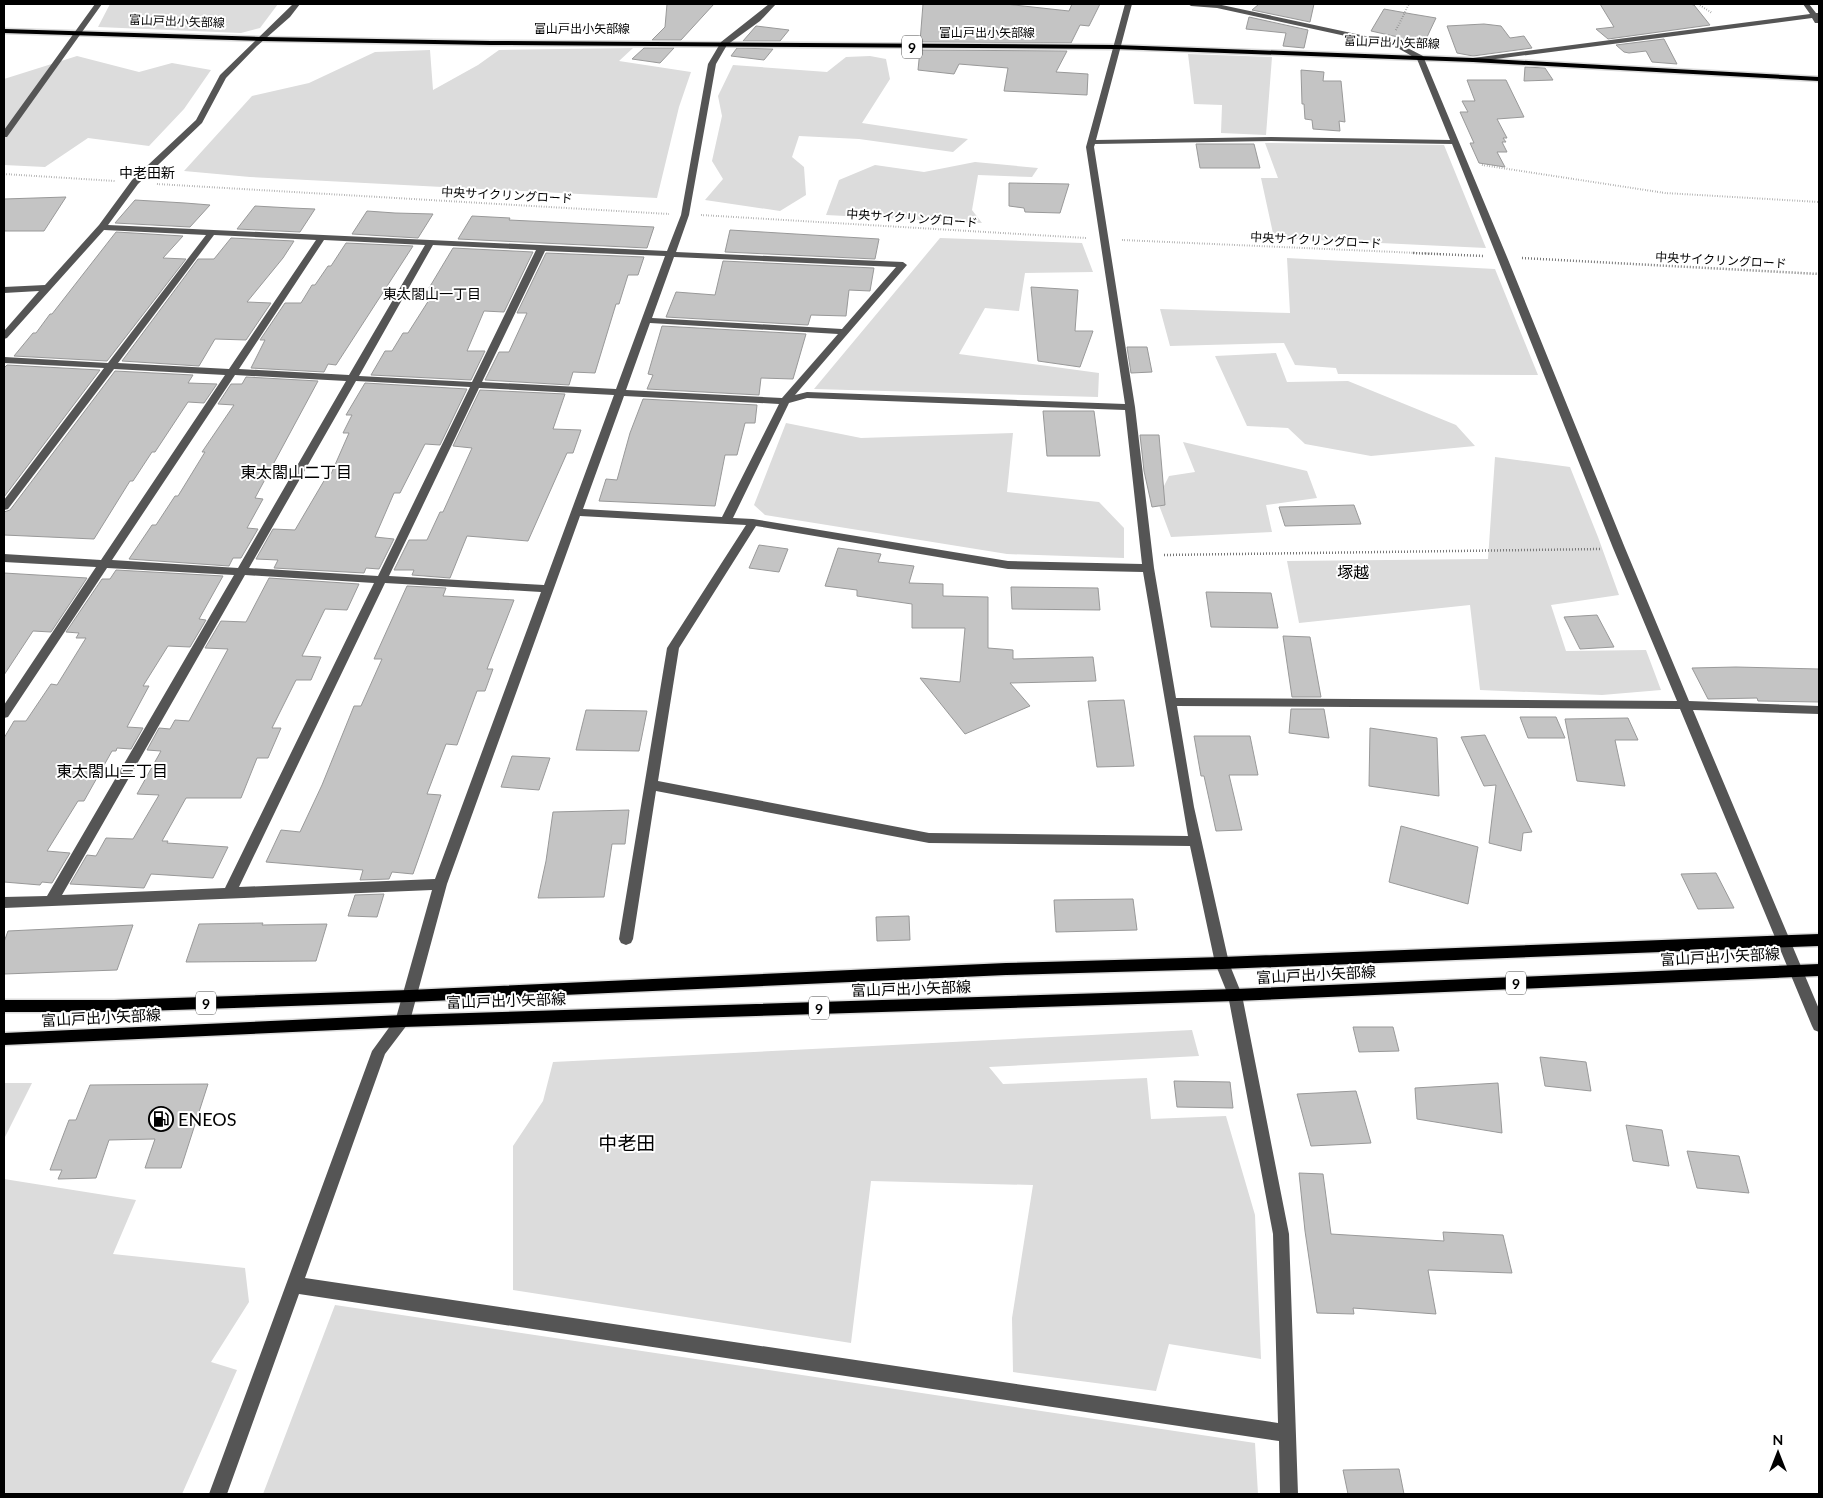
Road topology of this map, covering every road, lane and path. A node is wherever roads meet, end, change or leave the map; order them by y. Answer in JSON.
{"nodes":[{"id":1,"x":98,"y":4,"type":"edge"},
{"id":2,"x":296,"y":4,"type":"edge"},
{"id":3,"x":773,"y":4,"type":"edge"},
{"id":4,"x":1128,"y":4,"type":"edge"},
{"id":5,"x":1191,"y":4,"type":"edge"},
{"id":6,"x":1409,"y":4,"type":"edge"},
{"id":7,"x":1806,"y":4,"type":"edge"},
{"id":8,"x":1817,"y":15,"type":"edge"},
{"id":9,"x":1819,"y":23,"type":"edge"},
{"id":10,"x":4,"y":31,"type":"edge"},
{"id":11,"x":76,"y":33,"type":"junction"},
{"id":12,"x":262,"y":39,"type":"junction"},
{"id":13,"x":724,"y":44,"type":"junction"},
{"id":14,"x":1390,"y":44,"type":"junction"},
{"id":15,"x":1116,"y":48,"type":"junction"},
{"id":16,"x":1420,"y":58,"type":"junction"},
{"id":17,"x":1473,"y":60,"type":"junction"},
{"id":18,"x":1819,"y":79,"type":"edge"},
{"id":19,"x":4,"y":134,"type":"edge"},
{"id":20,"x":1092,"y":142,"type":"junction"},
{"id":21,"x":1455,"y":142,"type":"junction"},
{"id":22,"x":1463,"y":162,"type":"junction"},
{"id":23,"x":4,"y":174,"type":"edge"},
{"id":24,"x":135,"y":182,"type":"junction"},
{"id":25,"x":1819,"y":202,"type":"edge"},
{"id":26,"x":686,"y":214,"type":"junction"},
{"id":27,"x":102,"y":227,"type":"junction"},
{"id":28,"x":212,"y":232,"type":"junction"},
{"id":29,"x":322,"y":237,"type":"junction"},
{"id":30,"x":1103,"y":239,"type":"junction"},
{"id":31,"x":431,"y":242,"type":"junction"},
{"id":32,"x":542,"y":248,"type":"junction"},
{"id":33,"x":671,"y":254,"type":"junction"},
{"id":34,"x":1503,"y":257,"type":"junction"},
{"id":35,"x":1819,"y":274,"type":"edge"},
{"id":36,"x":47,"y":288,"type":"junction"},
{"id":37,"x":4,"y":290,"type":"edge"},
{"id":38,"x":647,"y":320,"type":"junction"},
{"id":39,"x":844,"y":332,"type":"junction"},
{"id":40,"x":4,"y":336,"type":"edge"},
{"id":41,"x":4,"y":360,"type":"edge"},
{"id":42,"x":111,"y":366,"type":"junction"},
{"id":43,"x":232,"y":372,"type":"junction"},
{"id":44,"x":353,"y":378,"type":"junction"},
{"id":45,"x":476,"y":384,"type":"junction"},
{"id":46,"x":620,"y":392,"type":"junction"},
{"id":47,"x":785,"y":401,"type":"junction"},
{"id":48,"x":1130,"y":407,"type":"junction"},
{"id":49,"x":4,"y":507,"type":"edge"},
{"id":50,"x":576,"y":512,"type":"junction"},
{"id":51,"x":726,"y":521,"type":"junction"},
{"id":52,"x":753,"y":522,"type":"junction"},
{"id":53,"x":1619,"y":548,"type":"junction"},
{"id":54,"x":1146,"y":555,"type":"junction"},
{"id":55,"x":4,"y":558,"type":"edge"},
{"id":56,"x":104,"y":564,"type":"junction"},
{"id":57,"x":1148,"y":568,"type":"junction"},
{"id":58,"x":241,"y":572,"type":"junction"},
{"id":59,"x":382,"y":579,"type":"junction"},
{"id":60,"x":548,"y":589,"type":"junction"},
{"id":61,"x":1172,"y":702,"type":"junction"},
{"id":62,"x":1686,"y":705,"type":"junction"},
{"id":63,"x":1819,"y":710,"type":"edge"},
{"id":64,"x":4,"y":714,"type":"edge"},
{"id":65,"x":651,"y":785,"type":"junction"},
{"id":66,"x":1196,"y":841,"type":"junction"},
{"id":67,"x":440,"y":884,"type":"junction"},
{"id":68,"x":230,"y":892,"type":"junction"},
{"id":69,"x":52,"y":900,"type":"junction"},
{"id":70,"x":4,"y":902,"type":"edge"},
{"id":71,"x":626,"y":939,"type":"dead end"},
{"id":72,"x":1782,"y":940,"type":"junction"},
{"id":73,"x":1819,"y":940,"type":"edge"},
{"id":74,"x":1222,"y":963,"type":"junction"},
{"id":75,"x":1797,"y":970,"type":"junction"},
{"id":76,"x":1819,"y":970,"type":"edge"},
{"id":77,"x":1235,"y":995,"type":"junction"},
{"id":78,"x":409,"y":996,"type":"junction"},
{"id":79,"x":4,"y":1006,"type":"edge"},
{"id":80,"x":403,"y":1021,"type":"junction"},
{"id":81,"x":1819,"y":1026,"type":"edge"},
{"id":82,"x":4,"y":1039,"type":"edge"},
{"id":83,"x":295,"y":1285,"type":"junction"},
{"id":84,"x":1287,"y":1433,"type":"junction"},
{"id":85,"x":218,"y":1494,"type":"edge"},
{"id":86,"x":1289,"y":1494,"type":"edge"}],
"edges":[{"from":1,"to":11,"type":"street"},
{"from":2,"to":12,"type":"street"},
{"from":3,"to":13,"type":"street"},
{"from":4,"to":15,"type":"street"},
{"from":5,"to":14,"type":"street"},
{"from":6,"to":14,"type":"path"},
{"from":7,"to":8,"type":"street"},
{"from":8,"to":9,"type":"street"},
{"from":8,"to":17,"type":"street"},
{"from":10,"to":11,"type":"main road","name":"富山戸出小矢部線","number":"9"},
{"from":11,"to":12,"type":"main road","name":"富山戸出小矢部線","number":"9"},
{"from":11,"to":19,"type":"street"},
{"from":12,"to":13,"type":"main road","name":"富山戸出小矢部線","number":"9"},
{"from":12,"to":24,"type":"street"},
{"from":13,"to":15,"type":"main road","name":"富山戸出小矢部線","number":"9"},
{"from":13,"to":26,"type":"street"},
{"from":14,"to":16,"type":"street"},
{"from":15,"to":16,"type":"main road","name":"富山戸出小矢部線","number":"9"},
{"from":15,"to":20,"type":"street"},
{"from":16,"to":17,"type":"main road","name":"富山戸出小矢部線","number":"9"},
{"from":16,"to":21,"type":"street"},
{"from":17,"to":18,"type":"main road","name":"富山戸出小矢部線","number":"9"},
{"from":20,"to":21,"type":"street"},
{"from":20,"to":30,"type":"street"},
{"from":21,"to":22,"type":"street"},
{"from":22,"to":25,"type":"path"},
{"from":22,"to":34,"type":"street"},
{"from":23,"to":24,"type":"path","name":"中央サイクリングロード"},
{"from":24,"to":26,"type":"path","name":"中央サイクリングロード"},
{"from":24,"to":27,"type":"street"},
{"from":26,"to":30,"type":"path","name":"中央サイクリングロード"},
{"from":26,"to":33,"type":"street"},
{"from":27,"to":28,"type":"street"},
{"from":27,"to":36,"type":"street"},
{"from":28,"to":29,"type":"street"},
{"from":28,"to":42,"type":"street"},
{"from":29,"to":31,"type":"street"},
{"from":29,"to":43,"type":"street"},
{"from":30,"to":34,"type":"path","name":"中央サイクリングロード"},
{"from":30,"to":48,"type":"street"},
{"from":31,"to":32,"type":"street"},
{"from":31,"to":44,"type":"street"},
{"from":32,"to":33,"type":"street"},
{"from":32,"to":45,"type":"street"},
{"from":33,"to":38,"type":"street"},
{"from":33,"to":39,"type":"street"},
{"from":34,"to":35,"type":"path","name":"中央サイクリングロード"},
{"from":34,"to":53,"type":"street"},
{"from":36,"to":37,"type":"street"},
{"from":36,"to":40,"type":"street"},
{"from":38,"to":39,"type":"street"},
{"from":38,"to":46,"type":"street"},
{"from":39,"to":47,"type":"street"},
{"from":41,"to":42,"type":"street"},
{"from":42,"to":43,"type":"street"},
{"from":42,"to":49,"type":"street"},
{"from":43,"to":44,"type":"street"},
{"from":43,"to":56,"type":"street"},
{"from":44,"to":45,"type":"street"},
{"from":44,"to":58,"type":"street"},
{"from":45,"to":46,"type":"street"},
{"from":45,"to":59,"type":"street"},
{"from":46,"to":47,"type":"street"},
{"from":46,"to":50,"type":"street"},
{"from":47,"to":48,"type":"street"},
{"from":47,"to":51,"type":"street"},
{"from":48,"to":54,"type":"street"},
{"from":50,"to":51,"type":"street"},
{"from":50,"to":60,"type":"street"},
{"from":51,"to":52,"type":"street"},
{"from":52,"to":57,"type":"street"},
{"from":52,"to":65,"type":"street"},
{"from":53,"to":54,"type":"path"},
{"from":53,"to":62,"type":"street"},
{"from":54,"to":57,"type":"street"},
{"from":55,"to":56,"type":"street"},
{"from":56,"to":58,"type":"street"},
{"from":56,"to":64,"type":"street"},
{"from":57,"to":61,"type":"street"},
{"from":58,"to":59,"type":"street"},
{"from":58,"to":69,"type":"street"},
{"from":59,"to":60,"type":"street"},
{"from":59,"to":68,"type":"street"},
{"from":60,"to":67,"type":"street"},
{"from":61,"to":62,"type":"street"},
{"from":61,"to":66,"type":"street"},
{"from":62,"to":63,"type":"street"},
{"from":62,"to":72,"type":"street"},
{"from":65,"to":66,"type":"street"},
{"from":65,"to":71,"type":"street"},
{"from":66,"to":74,"type":"street"},
{"from":67,"to":68,"type":"street"},
{"from":67,"to":78,"type":"street"},
{"from":68,"to":69,"type":"street"},
{"from":69,"to":70,"type":"street"},
{"from":72,"to":73,"type":"main road","name":"富山戸出小矢部線","number":"9"},
{"from":72,"to":74,"type":"main road","name":"富山戸出小矢部線","number":"9"},
{"from":72,"to":75,"type":"street"},
{"from":74,"to":77,"type":"street"},
{"from":74,"to":78,"type":"main road","name":"富山戸出小矢部線","number":"9"},
{"from":75,"to":76,"type":"main road","name":"富山戸出小矢部線","number":"9"},
{"from":75,"to":77,"type":"main road","name":"富山戸出小矢部線","number":"9"},
{"from":75,"to":81,"type":"street"},
{"from":77,"to":80,"type":"main road","name":"富山戸出小矢部線","number":"9"},
{"from":77,"to":84,"type":"street"},
{"from":78,"to":79,"type":"main road","name":"富山戸出小矢部線","number":"9"},
{"from":78,"to":80,"type":"street"},
{"from":80,"to":82,"type":"main road","name":"富山戸出小矢部線","number":"9"},
{"from":80,"to":83,"type":"street"},
{"from":83,"to":84,"type":"street"},
{"from":83,"to":85,"type":"street"},
{"from":84,"to":86,"type":"street"}]}
